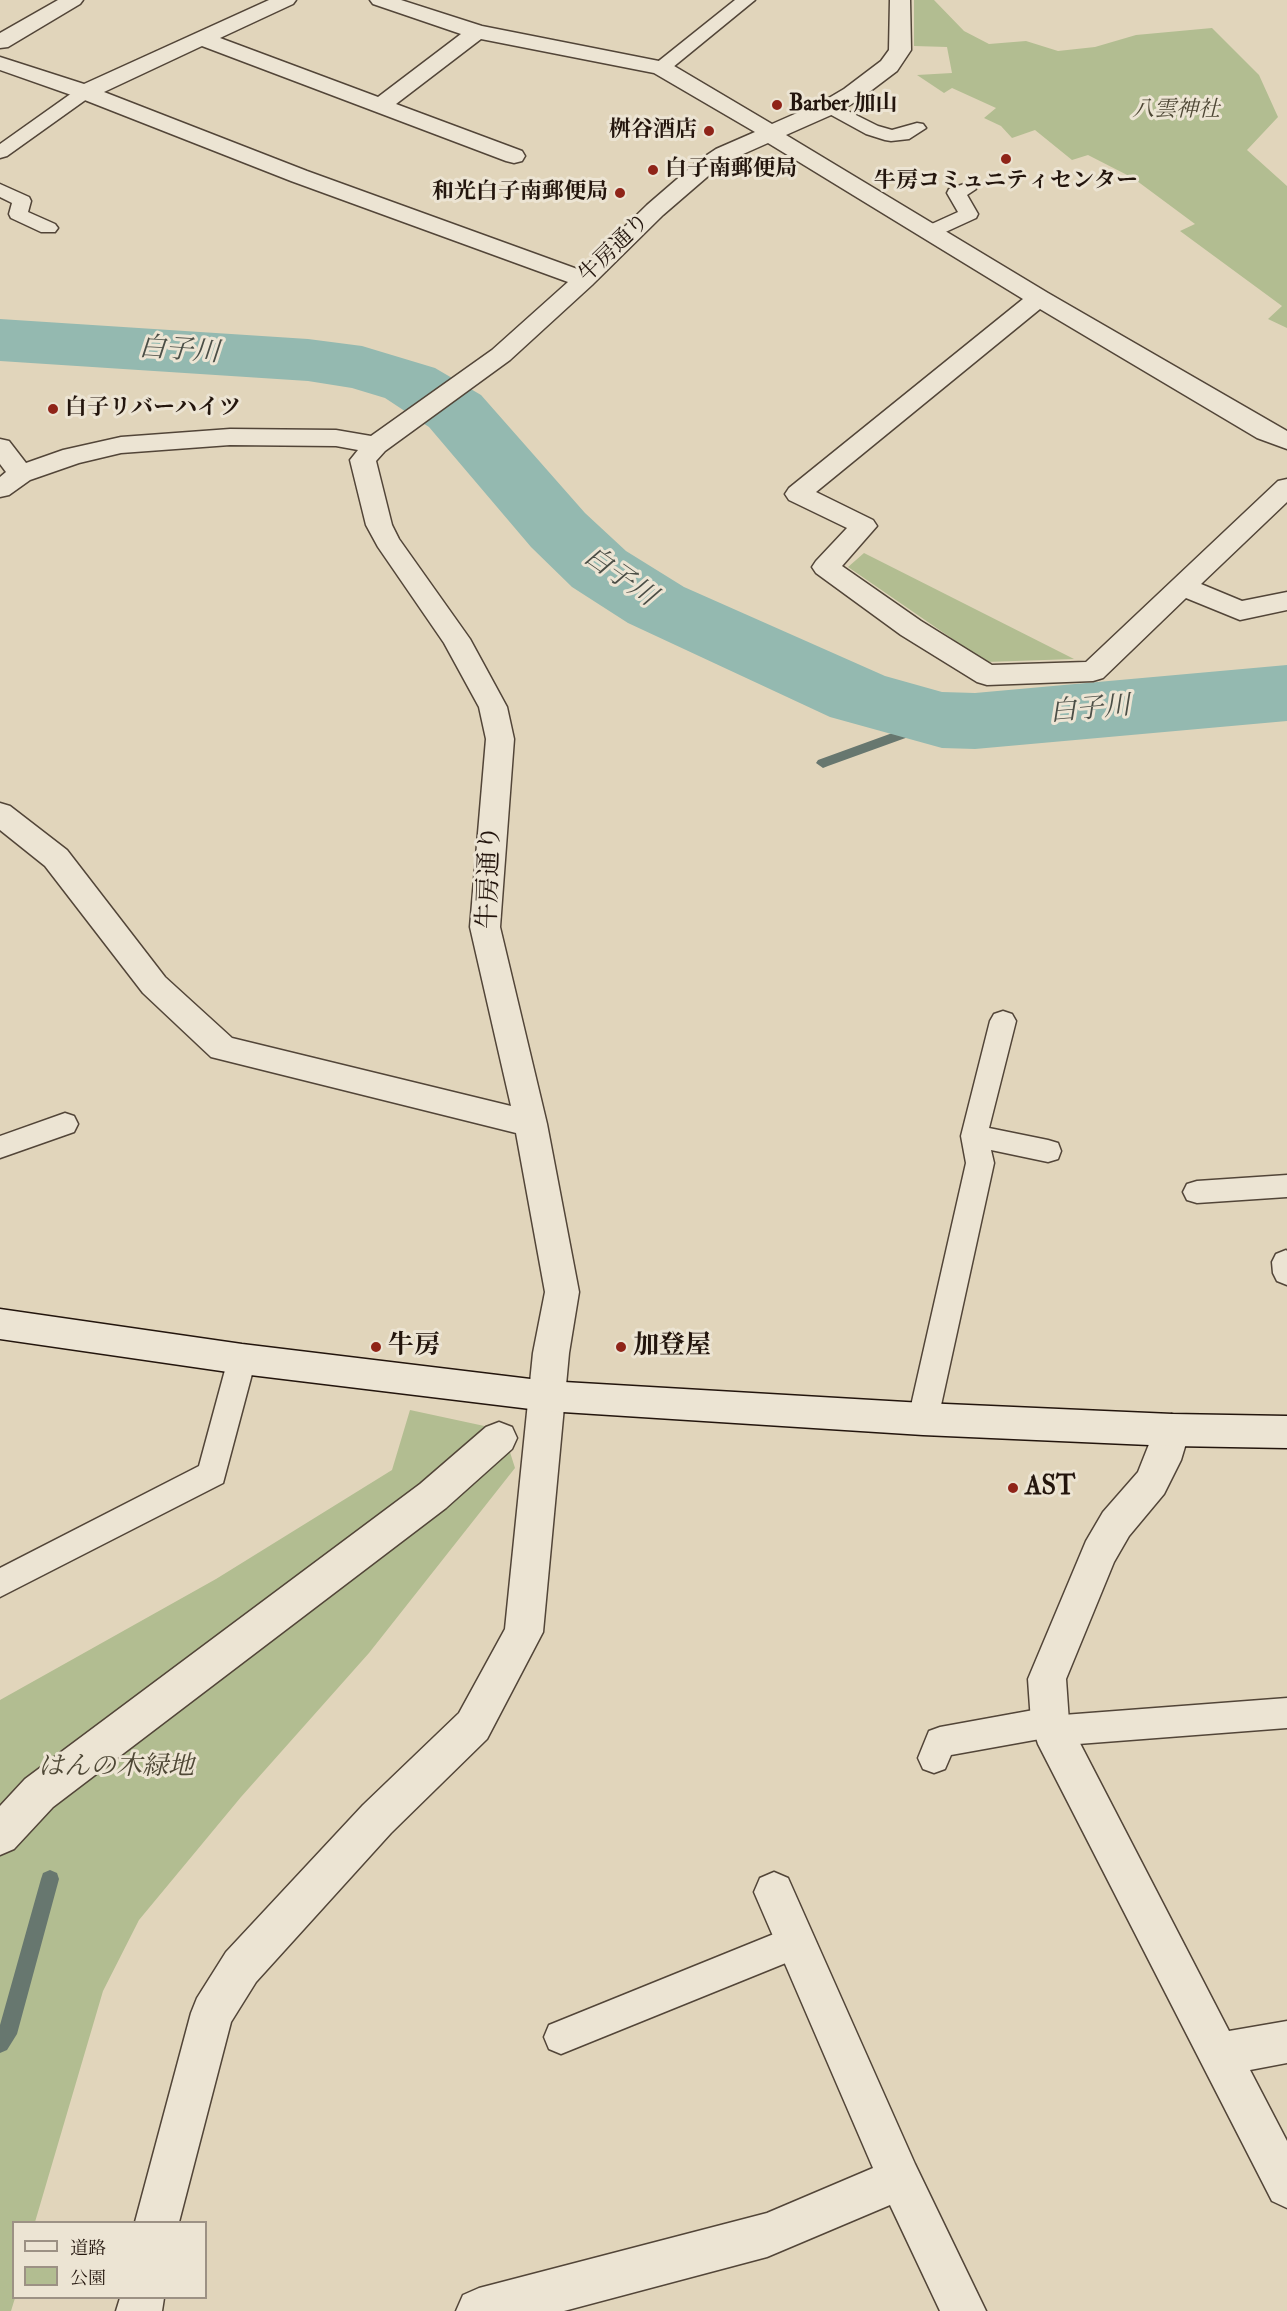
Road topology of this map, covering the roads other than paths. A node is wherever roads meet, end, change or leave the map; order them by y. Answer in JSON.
{"nodes":[{"id":1,"x":74,"y":0,"type":"edge"},
{"id":2,"x":286,"y":0,"type":"edge"},
{"id":3,"x":382,"y":0,"type":"edge"},
{"id":4,"x":746,"y":0,"type":"edge"},
{"id":5,"x":900,"y":0,"type":"edge"},
{"id":6,"x":477,"y":32,"type":"junction"},
{"id":7,"x":200,"y":38,"type":"junction"},
{"id":8,"x":0,"y":42,"type":"edge"},
{"id":9,"x":0,"y":63,"type":"edge"},
{"id":10,"x":661,"y":68,"type":"junction"},
{"id":11,"x":85,"y":92,"type":"junction"},
{"id":12,"x":380,"y":106,"type":"junction"},
{"id":13,"x":830,"y":107,"type":"junction"},
{"id":14,"x":918,"y":128,"type":"dead end"},
{"id":15,"x":768,"y":133,"type":"junction"},
{"id":16,"x":0,"y":152,"type":"edge"},
{"id":17,"x":513,"y":156,"type":"dead end"},
{"id":18,"x":967,"y":189,"type":"dead end"},
{"id":19,"x":0,"y":190,"type":"edge"},
{"id":20,"x":48,"y":228,"type":"dead end"},
{"id":21,"x":932,"y":231,"type":"junction"},
{"id":22,"x":584,"y":280,"type":"junction"},
{"id":23,"x":1039,"y":298,"type":"junction"},
{"id":24,"x":1287,"y":441,"type":"edge"},
{"id":25,"x":376,"y":445,"type":"junction"},
{"id":26,"x":0,"y":447,"type":"edge"},
{"id":27,"x":10,"y":482,"type":"edge"},
{"id":28,"x":1287,"y":487,"type":"edge"},
{"id":29,"x":1181,"y":586,"type":"junction"},
{"id":30,"x":1287,"y":601,"type":"edge"},
{"id":31,"x":0,"y":814,"type":"edge"},
{"id":32,"x":1002,"y":1021,"type":"dead end"},
{"id":33,"x":65,"y":1124,"type":"dead end"},
{"id":34,"x":531,"y":1124,"type":"junction"},
{"id":35,"x":974,"y":1136,"type":"junction"},
{"id":36,"x":0,"y":1148,"type":"edge"},
{"id":37,"x":1048,"y":1151,"type":"dead end"},
{"id":38,"x":1287,"y":1186,"type":"edge"},
{"id":39,"x":1197,"y":1192,"type":"dead end"},
{"id":40,"x":0,"y":1324,"type":"edge"},
{"id":41,"x":242,"y":1359,"type":"junction"},
{"id":42,"x":547,"y":1396,"type":"junction"},
{"id":43,"x":923,"y":1419,"type":"junction"},
{"id":44,"x":1172,"y":1430,"type":"junction"},
{"id":45,"x":1287,"y":1432,"type":"edge"},
{"id":46,"x":499,"y":1438,"type":"dead end"},
{"id":47,"x":0,"y":1583,"type":"edge"},
{"id":48,"x":1287,"y":1713,"type":"edge"},
{"id":49,"x":1051,"y":1727,"type":"junction"},
{"id":50,"x":934,"y":1758,"type":"dead end"},
{"id":51,"x":0,"y":1835,"type":"edge"},
{"id":52,"x":774,"y":1892,"type":"dead end"},
{"id":53,"x":796,"y":1942,"type":"junction"},
{"id":54,"x":561,"y":2037,"type":"dead end"},
{"id":55,"x":1287,"y":2042,"type":"edge"},
{"id":56,"x":1218,"y":2054,"type":"junction"},
{"id":57,"x":900,"y":2179,"type":"junction"},
{"id":58,"x":1287,"y":2186,"type":"edge"},
{"id":59,"x":158,"y":2221,"type":"edge"},
{"id":60,"x":479,"y":2311,"type":"edge"},
{"id":61,"x":963,"y":2311,"type":"edge"}],
"edges":[{"from":1,"to":8,"type":"street"},
{"from":2,"to":7,"type":"street"},
{"from":3,"to":6,"type":"street"},
{"from":4,"to":10,"type":"lane"},
{"from":5,"to":13,"type":"street","name":"牛房通り"},
{"from":6,"to":10,"type":"street"},
{"from":6,"to":12,"type":"street"},
{"from":7,"to":11,"type":"street"},
{"from":7,"to":12,"type":"street"},
{"from":9,"to":11,"type":"street"},
{"from":10,"to":15,"type":"street"},
{"from":11,"to":16,"type":"lane"},
{"from":11,"to":22,"type":"street"},
{"from":12,"to":17,"type":"street"},
{"from":13,"to":14,"type":"lane"},
{"from":13,"to":15,"type":"street","name":"牛房通り"},
{"from":15,"to":21,"type":"street"},
{"from":15,"to":22,"type":"street","name":"牛房通り"},
{"from":18,"to":21,"type":"lane"},
{"from":19,"to":20,"type":"lane"},
{"from":21,"to":23,"type":"street"},
{"from":22,"to":25,"type":"street","name":"牛房通り"},
{"from":23,"to":24,"type":"street"},
{"from":23,"to":29,"type":"street"},
{"from":25,"to":27,"type":"street"},
{"from":25,"to":34,"type":"street","name":"牛房通り"},
{"from":26,"to":27,"type":"street"},
{"from":28,"to":29,"type":"street"},
{"from":29,"to":30,"type":"street"},
{"from":31,"to":34,"type":"street"},
{"from":32,"to":35,"type":"lane"},
{"from":33,"to":36,"type":"lane"},
{"from":34,"to":42,"type":"street","name":"牛房通り"},
{"from":35,"to":37,"type":"lane"},
{"from":35,"to":43,"type":"lane"},
{"from":38,"to":39,"type":"lane"},
{"from":40,"to":41,"type":"street"},
{"from":41,"to":42,"type":"street"},
{"from":41,"to":47,"type":"lane"},
{"from":42,"to":43,"type":"street"},
{"from":42,"to":59,"type":"street","name":"牛房通り"},
{"from":43,"to":44,"type":"street"},
{"from":44,"to":45,"type":"street"},
{"from":44,"to":49,"type":"street"},
{"from":46,"to":51,"type":"street"},
{"from":48,"to":49,"type":"lane"},
{"from":49,"to":50,"type":"lane"},
{"from":49,"to":56,"type":"street"},
{"from":52,"to":53,"type":"street"},
{"from":53,"to":54,"type":"lane"},
{"from":53,"to":57,"type":"street"},
{"from":55,"to":56,"type":"street"},
{"from":56,"to":58,"type":"street"},
{"from":57,"to":60,"type":"street"},
{"from":57,"to":61,"type":"street"}]}
